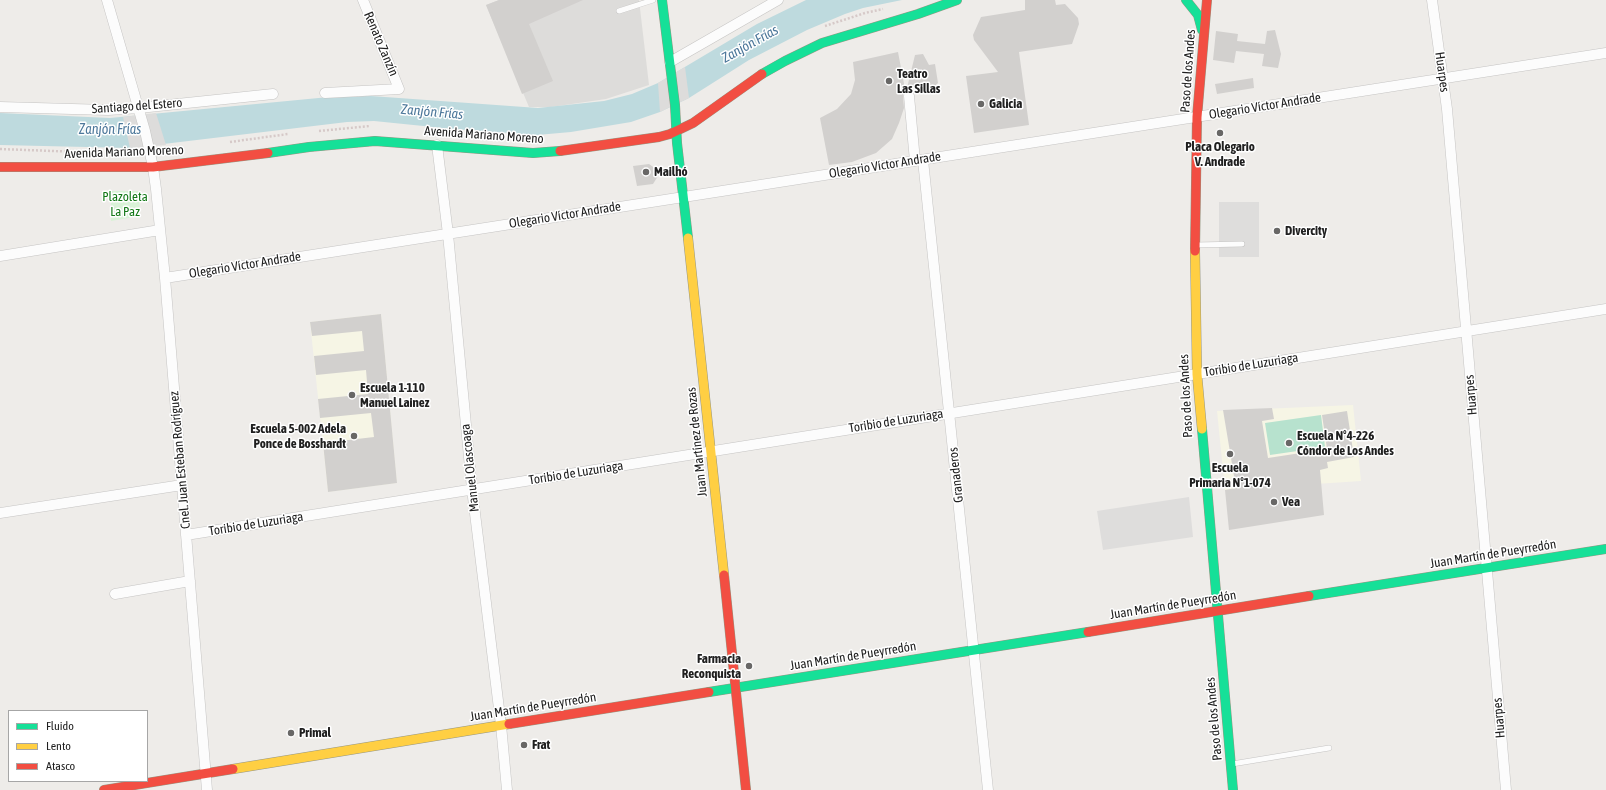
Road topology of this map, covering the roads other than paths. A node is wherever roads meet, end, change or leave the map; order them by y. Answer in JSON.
{"nodes":[{"id":1,"x":107,"y":0,"type":"edge"},
{"id":2,"x":363,"y":0,"type":"edge"},
{"id":3,"x":653,"y":0,"type":"edge"},
{"id":4,"x":662,"y":0,"type":"edge"},
{"id":5,"x":778,"y":0,"type":"edge"},
{"id":6,"x":958,"y":0,"type":"edge"},
{"id":7,"x":1186,"y":0,"type":"edge"},
{"id":8,"x":1207,"y":0,"type":"edge"},
{"id":9,"x":1432,"y":0,"type":"edge"},
{"id":10,"x":619,"y":11,"type":"dead end"},
{"id":11,"x":1204,"y":34,"type":"junction"},
{"id":12,"x":1606,"y":53,"type":"edge"},
{"id":13,"x":670,"y":62,"type":"junction"},
{"id":14,"x":1444,"y":78,"type":"junction"},
{"id":15,"x":325,"y":93,"type":"dead end"},
{"id":16,"x":273,"y":94,"type":"dead end"},
{"id":17,"x":909,"y":96,"type":"dead end"},
{"id":18,"x":0,"y":107,"type":"edge"},
{"id":19,"x":140,"y":112,"type":"junction"},
{"id":20,"x":1197,"y":117,"type":"junction"},
{"id":21,"x":676,"y":131,"type":"junction"},
{"id":22,"x":437,"y":145,"type":"junction"},
{"id":23,"x":919,"y":160,"type":"junction"},
{"id":24,"x":153,"y":167,"type":"junction"},
{"id":25,"x":3,"y":168,"type":"edge"},
{"id":26,"x":684,"y":197,"type":"junction"},
{"id":27,"x":160,"y":230,"type":"junction"},
{"id":28,"x":448,"y":234,"type":"junction"},
{"id":29,"x":1242,"y":244,"type":"dead end"},
{"id":30,"x":1195,"y":246,"type":"junction"},
{"id":31,"x":0,"y":256,"type":"edge"},
{"id":32,"x":165,"y":278,"type":"junction"},
{"id":33,"x":1606,"y":309,"type":"edge"},
{"id":34,"x":1466,"y":332,"type":"junction"},
{"id":35,"x":1197,"y":374,"type":"junction"},
{"id":36,"x":949,"y":413,"type":"junction"},
{"id":37,"x":712,"y":451,"type":"junction"},
{"id":38,"x":182,"y":484,"type":"junction"},
{"id":39,"x":472,"y":489,"type":"junction"},
{"id":40,"x":0,"y":513,"type":"edge"},
{"id":41,"x":186,"y":535,"type":"junction"},
{"id":42,"x":1606,"y":549,"type":"edge"},
{"id":43,"x":1487,"y":568,"type":"junction"},
{"id":44,"x":190,"y":581,"type":"junction"},
{"id":45,"x":115,"y":594,"type":"dead end"},
{"id":46,"x":1218,"y":611,"type":"junction"},
{"id":47,"x":973,"y":650,"type":"junction"},
{"id":48,"x":736,"y":687,"type":"junction"},
{"id":49,"x":501,"y":725,"type":"junction"},
{"id":50,"x":1329,"y":748,"type":"dead end"},
{"id":51,"x":1230,"y":765,"type":"junction"},
{"id":52,"x":207,"y":773,"type":"junction"},
{"id":53,"x":104,"y":790,"type":"edge"},
{"id":54,"x":207,"y":790,"type":"edge"},
{"id":55,"x":507,"y":790,"type":"edge"},
{"id":56,"x":746,"y":790,"type":"edge"},
{"id":57,"x":988,"y":790,"type":"edge"},
{"id":58,"x":1233,"y":790,"type":"edge"},
{"id":59,"x":1506,"y":790,"type":"edge"}],
"edges":[{"from":1,"to":19,"type":"street","name":"Cnel. Juan Esteban Rodríguez"},
{"from":2,"to":15,"type":"street","name":"Renato Zanzín"},
{"from":3,"to":10,"type":"lane"},
{"from":4,"to":13,"type":"street","name":"Juan Martínez de Rozas"},
{"from":5,"to":13,"type":"street"},
{"from":6,"to":21,"type":"street","name":"Avenida Mariano Moreno"},
{"from":7,"to":11,"type":"street"},
{"from":8,"to":11,"type":"street","name":"Paso de los Andes"},
{"from":9,"to":14,"type":"street","name":"Huarpes"},
{"from":11,"to":20,"type":"street","name":"Paso de los Andes"},
{"from":12,"to":14,"type":"street","name":"Olegario Víctor Andrade"},
{"from":13,"to":21,"type":"street","name":"Juan Martínez de Rozas"},
{"from":14,"to":20,"type":"street","name":"Olegario Víctor Andrade"},
{"from":14,"to":34,"type":"street","name":"Huarpes"},
{"from":16,"to":19,"type":"street","name":"Santiago del Estero"},
{"from":17,"to":23,"type":"street","name":"Granaderos"},
{"from":18,"to":19,"type":"street","name":"Santiago del Estero"},
{"from":19,"to":24,"type":"street","name":"Cnel. Juan Esteban Rodríguez"},
{"from":20,"to":23,"type":"street","name":"Olegario Víctor Andrade"},
{"from":20,"to":30,"type":"street","name":"Paso de los Andes"},
{"from":21,"to":22,"type":"street","name":"Avenida Mariano Moreno"},
{"from":21,"to":26,"type":"street","name":"Juan Martínez de Rozas"},
{"from":22,"to":24,"type":"street","name":"Avenida Mariano Moreno"},
{"from":22,"to":28,"type":"street","name":"Manuel Olascoaga"},
{"from":23,"to":26,"type":"street","name":"Olegario Víctor Andrade"},
{"from":23,"to":36,"type":"street","name":"Granaderos"},
{"from":24,"to":25,"type":"street","name":"Avenida Mariano Moreno"},
{"from":24,"to":27,"type":"street","name":"Cnel. Juan Esteban Rodríguez"},
{"from":26,"to":28,"type":"street","name":"Olegario Víctor Andrade"},
{"from":26,"to":37,"type":"street","name":"Juan Martínez de Rozas"},
{"from":27,"to":31,"type":"street"},
{"from":27,"to":32,"type":"street","name":"Cnel. Juan Esteban Rodríguez"},
{"from":28,"to":32,"type":"street","name":"Olegario Víctor Andrade"},
{"from":28,"to":39,"type":"street","name":"Manuel Olascoaga"},
{"from":29,"to":30,"type":"lane"},
{"from":30,"to":35,"type":"street","name":"Paso de los Andes"},
{"from":32,"to":38,"type":"street","name":"Cnel. Juan Esteban Rodríguez"},
{"from":33,"to":34,"type":"street","name":"Toribio de Luzuriaga"},
{"from":34,"to":35,"type":"street","name":"Toribio de Luzuriaga"},
{"from":34,"to":43,"type":"street","name":"Huarpes"},
{"from":35,"to":36,"type":"street","name":"Toribio de Luzuriaga"},
{"from":35,"to":46,"type":"street","name":"Paso de los Andes"},
{"from":36,"to":37,"type":"street","name":"Toribio de Luzuriaga"},
{"from":36,"to":47,"type":"street","name":"Granaderos"},
{"from":37,"to":39,"type":"street","name":"Toribio de Luzuriaga"},
{"from":37,"to":48,"type":"street","name":"Juan Martínez de Rozas"},
{"from":38,"to":40,"type":"street"},
{"from":38,"to":41,"type":"street","name":"Cnel. Juan Esteban Rodríguez"},
{"from":39,"to":41,"type":"street","name":"Toribio de Luzuriaga"},
{"from":39,"to":49,"type":"street","name":"Manuel Olascoaga"},
{"from":41,"to":44,"type":"street","name":"Cnel. Juan Esteban Rodríguez"},
{"from":42,"to":43,"type":"street","name":"Juan Martín de Pueyrredón"},
{"from":43,"to":46,"type":"street","name":"Juan Martín de Pueyrredón"},
{"from":43,"to":59,"type":"street","name":"Huarpes"},
{"from":44,"to":45,"type":"street"},
{"from":44,"to":52,"type":"street","name":"Cnel. Juan Esteban Rodríguez"},
{"from":46,"to":47,"type":"street","name":"Juan Martín de Pueyrredón"},
{"from":46,"to":51,"type":"street","name":"Paso de los Andes"},
{"from":47,"to":48,"type":"street","name":"Juan Martín de Pueyrredón"},
{"from":47,"to":57,"type":"street","name":"Granaderos"},
{"from":48,"to":49,"type":"street","name":"Juan Martín de Pueyrredón"},
{"from":48,"to":56,"type":"street","name":"Juan Martínez de Rozas"},
{"from":49,"to":52,"type":"street","name":"Juan Martín de Pueyrredón"},
{"from":49,"to":55,"type":"street","name":"Manuel Olascoaga"},
{"from":50,"to":51,"type":"lane"},
{"from":51,"to":58,"type":"street","name":"Paso de los Andes"},
{"from":52,"to":53,"type":"street","name":"Juan Martín de Pueyrredón"},
{"from":52,"to":54,"type":"street","name":"Cnel. Juan Esteban Rodríguez"}]}
